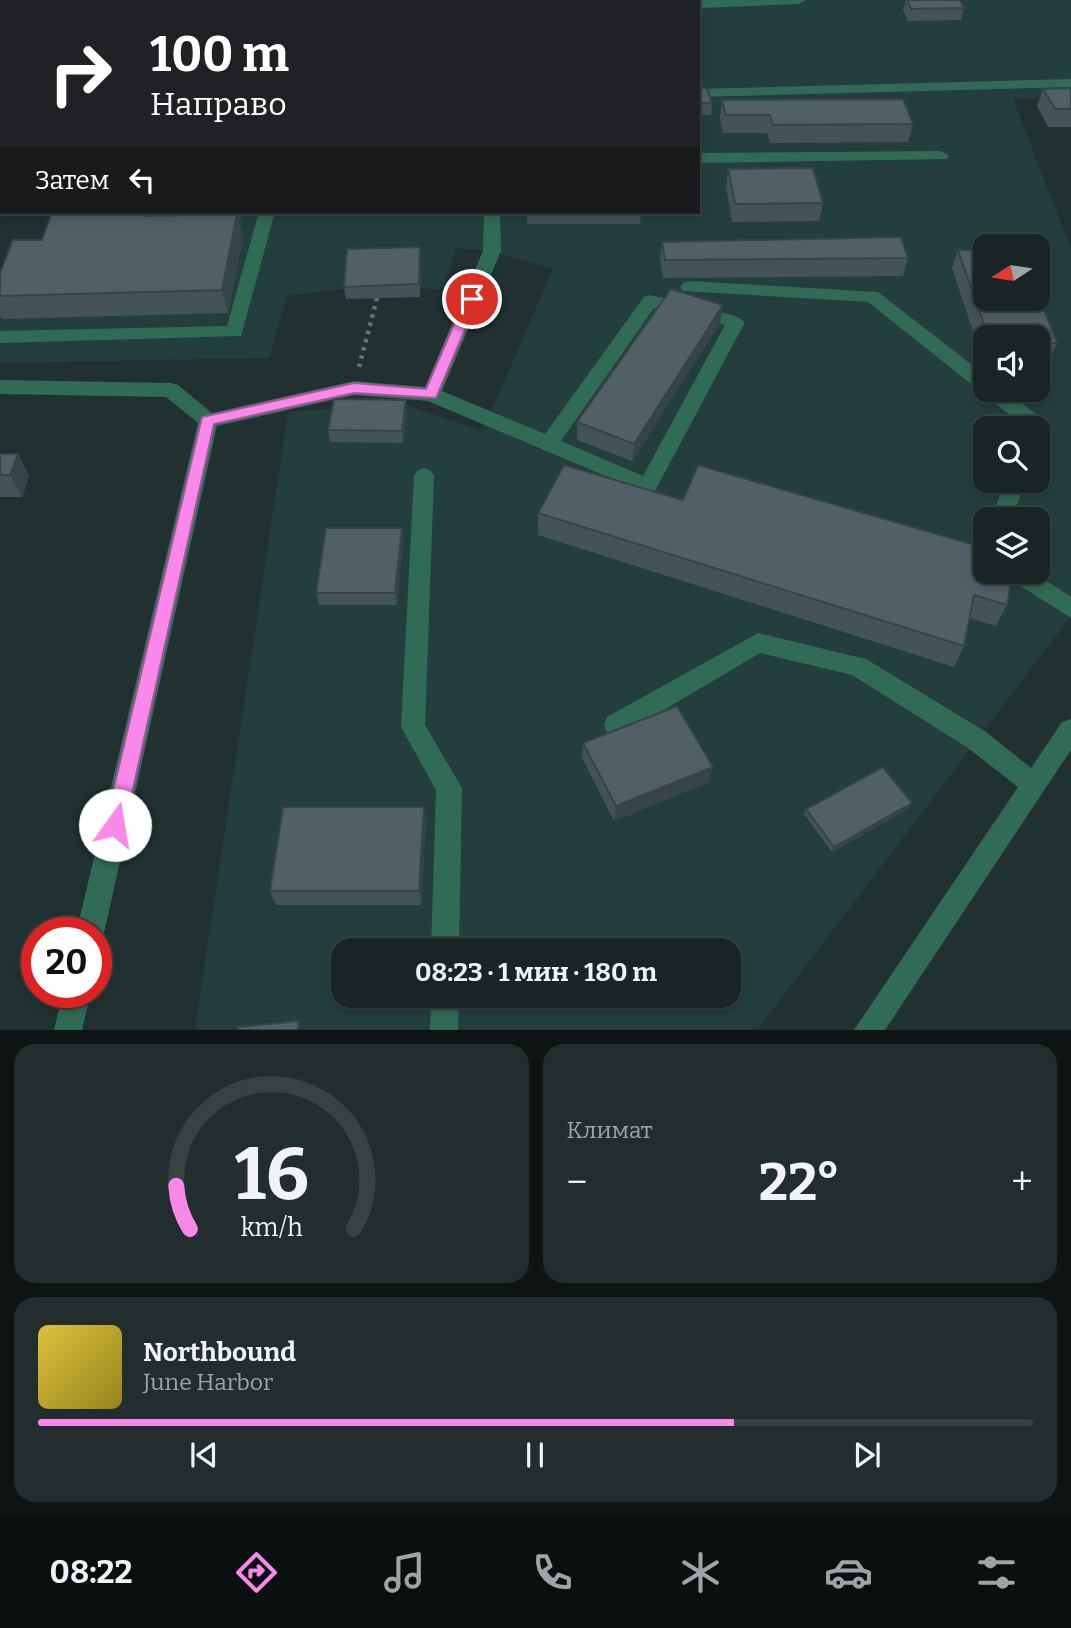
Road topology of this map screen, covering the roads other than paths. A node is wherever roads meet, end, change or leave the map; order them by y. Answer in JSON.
{"nodes":[{"id":1,"x":799,"y":0,"type":"edge"},
{"id":2,"x":700,"y":4,"type":"edge"},
{"id":3,"x":1071,"y":82,"type":"edge"},
{"id":4,"x":700,"y":93,"type":"edge"},
{"id":5,"x":941,"y":156,"type":"dead end"},
{"id":6,"x":700,"y":158,"type":"edge"},
{"id":7,"x":266,"y":214,"type":"edge"},
{"id":8,"x":492,"y":214,"type":"edge"},
{"id":9,"x":689,"y":287,"type":"dead end"},
{"id":10,"x":0,"y":337,"type":"edge"},
{"id":11,"x":973,"y":376,"type":"edge"},
{"id":12,"x":0,"y":387,"type":"edge"},
{"id":13,"x":431,"y":394,"type":"junction"},
{"id":14,"x":1007,"y":402,"type":"edge"},
{"id":15,"x":1025,"y":416,"type":"edge"},
{"id":16,"x":208,"y":421,"type":"junction"},
{"id":17,"x":548,"y":444,"type":"junction"},
{"id":18,"x":424,"y":476,"type":"dead end"},
{"id":19,"x":1034,"y":584,"type":"edge"},
{"id":20,"x":1071,"y":609,"type":"edge"},
{"id":21,"x":616,"y":725,"type":"dead end"},
{"id":22,"x":1071,"y":730,"type":"edge"},
{"id":23,"x":1034,"y":785,"type":"junction"},
{"id":24,"x":94,"y":917,"type":"edge"},
{"id":25,"x":445,"y":938,"type":"edge"},
{"id":26,"x":73,"y":1008,"type":"edge"},
{"id":27,"x":444,"y":1008,"type":"edge"},
{"id":28,"x":68,"y":1030,"type":"edge"},
{"id":29,"x":444,"y":1030,"type":"edge"},
{"id":30,"x":869,"y":1030,"type":"edge"}],
"edges":[{"from":1,"to":2,"type":"lane"},
{"from":3,"to":4,"type":"lane"},
{"from":5,"to":6,"type":"lane"},
{"from":7,"to":10,"type":"lane"},
{"from":8,"to":13,"type":"lane"},
{"from":9,"to":11,"type":"lane"},
{"from":12,"to":16,"type":"lane"},
{"from":13,"to":16,"type":"lane"},
{"from":13,"to":17,"type":"lane"},
{"from":14,"to":15,"type":"lane"},
{"from":16,"to":24,"type":"lane"},
{"from":17,"to":17,"type":"lane"},
{"from":18,"to":25,"type":"lane"},
{"from":19,"to":20,"type":"lane"},
{"from":21,"to":23,"type":"lane"},
{"from":22,"to":23,"type":"lane"},
{"from":23,"to":30,"type":"lane"},
{"from":26,"to":28,"type":"lane"},
{"from":27,"to":29,"type":"lane"}]}
